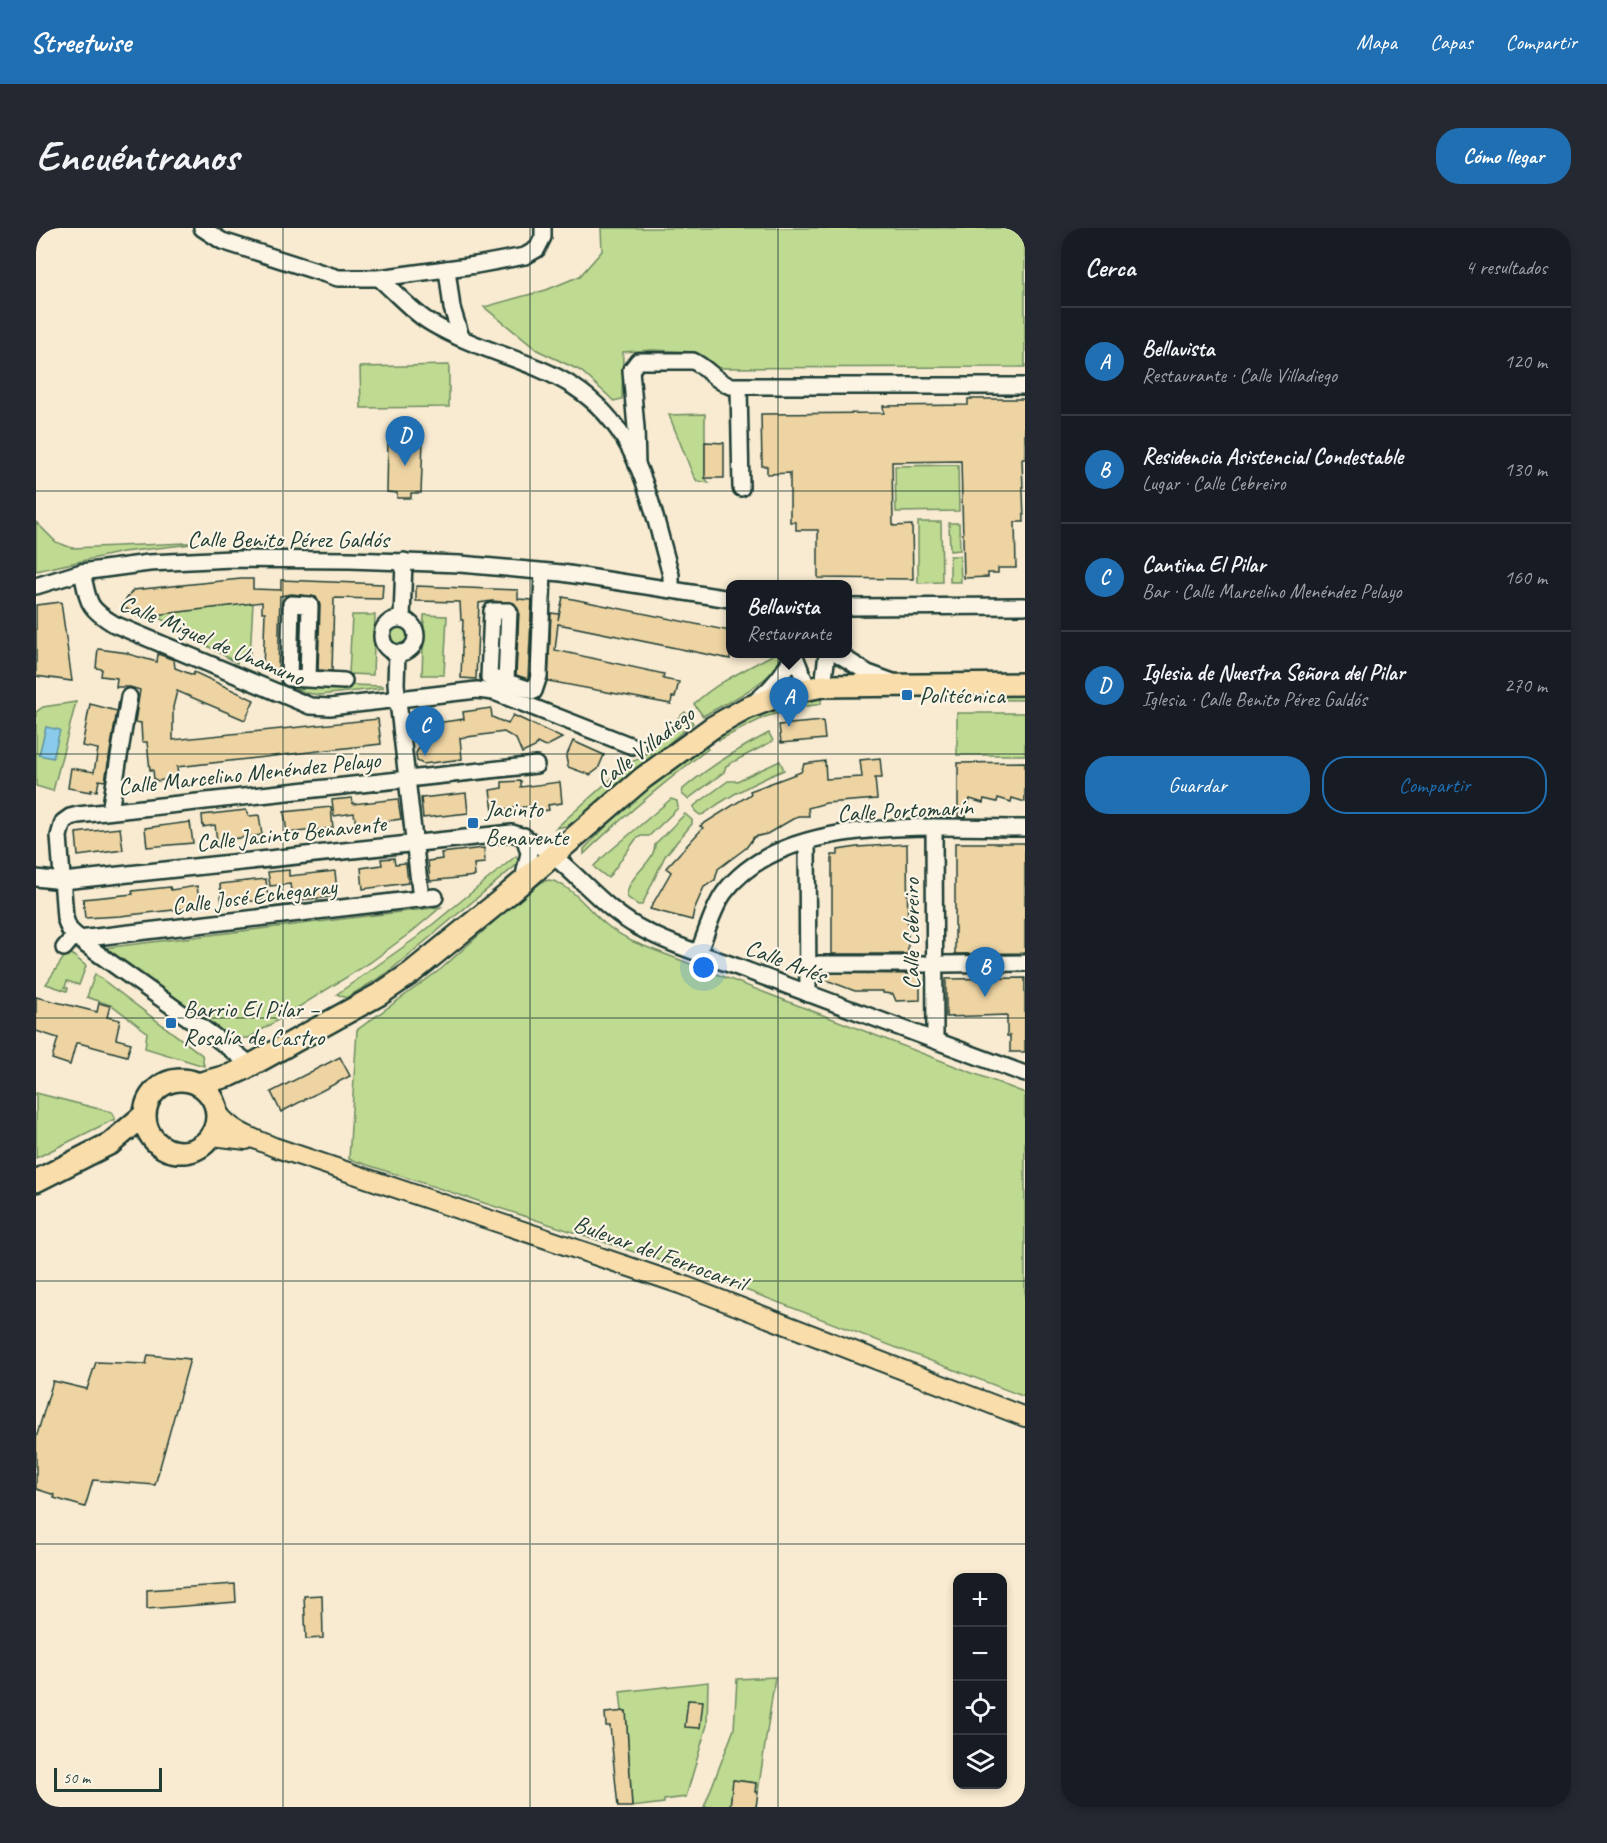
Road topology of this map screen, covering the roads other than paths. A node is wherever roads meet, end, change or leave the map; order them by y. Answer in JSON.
{"nodes":[{"id":1,"x":202,"y":228,"type":"edge"},
{"id":2,"x":543,"y":228,"type":"edge"},
{"id":3,"x":447,"y":269,"type":"junction"},
{"id":4,"x":379,"y":278,"type":"junction"},
{"id":5,"x":461,"y":337,"type":"junction"},
{"id":6,"x":1025,"y":386,"type":"edge"},
{"id":7,"x":739,"y":387,"type":"junction"},
{"id":8,"x":637,"y":465,"type":"junction"},
{"id":9,"x":741,"y":488,"type":"dead end"},
{"id":10,"x":404,"y":561,"type":"junction"},
{"id":11,"x":82,"y":572,"type":"junction"},
{"id":12,"x":543,"y":572,"type":"junction"},
{"id":13,"x":36,"y":586,"type":"edge"},
{"id":14,"x":671,"y":589,"type":"junction"},
{"id":15,"x":726,"y":598,"type":"edge"},
{"id":16,"x":1025,"y":606,"type":"edge"},
{"id":17,"x":852,"y":607,"type":"edge"},
{"id":18,"x":402,"y":619,"type":"junction"},
{"id":19,"x":397,"y":653,"type":"junction"},
{"id":20,"x":792,"y":658,"type":"edge"},
{"id":21,"x":796,"y":658,"type":"edge"},
{"id":22,"x":826,"y":658,"type":"edge"},
{"id":23,"x":844,"y":658,"type":"edge"},
{"id":24,"x":308,"y":679,"type":"dead end"},
{"id":25,"x":344,"y":681,"type":"dead end"},
{"id":26,"x":500,"y":684,"type":"junction"},
{"id":27,"x":899,"y":684,"type":"junction"},
{"id":28,"x":1025,"y":684,"type":"edge"},
{"id":29,"x":815,"y":688,"type":"junction"},
{"id":30,"x":129,"y":697,"type":"dead end"},
{"id":31,"x":398,"y":698,"type":"junction"},
{"id":32,"x":747,"y":708,"type":"junction"},
{"id":33,"x":632,"y":746,"type":"dead end"},
{"id":34,"x":537,"y":765,"type":"dead end"},
{"id":35,"x":407,"y":779,"type":"junction"},
{"id":36,"x":110,"y":811,"type":"junction"},
{"id":37,"x":933,"y":827,"type":"junction"},
{"id":38,"x":1025,"y":828,"type":"edge"},
{"id":39,"x":524,"y":836,"type":"junction"},
{"id":40,"x":414,"y":842,"type":"junction"},
{"id":41,"x":807,"y":842,"type":"junction"},
{"id":42,"x":552,"y":855,"type":"junction"},
{"id":43,"x":36,"y":878,"type":"edge"},
{"id":44,"x":524,"y":880,"type":"junction"},
{"id":45,"x":63,"y":881,"type":"junction"},
{"id":46,"x":77,"y":937,"type":"junction"},
{"id":47,"x":63,"y":948,"type":"dead end"},
{"id":48,"x":699,"y":951,"type":"junction"},
{"id":49,"x":1025,"y":963,"type":"edge"},
{"id":50,"x":819,"y":964,"type":"dead end"},
{"id":51,"x":925,"y":964,"type":"dead end"},
{"id":52,"x":943,"y":964,"type":"dead end"},
{"id":53,"x":808,"y":994,"type":"junction"},
{"id":54,"x":935,"y":1040,"type":"junction"},
{"id":55,"x":250,"y":1065,"type":"junction"},
{"id":56,"x":1025,"y":1074,"type":"edge"},
{"id":57,"x":231,"y":1075,"type":"junction"},
{"id":58,"x":198,"y":1084,"type":"junction"},
{"id":59,"x":216,"y":1107,"type":"junction"},
{"id":60,"x":144,"y":1115,"type":"junction"},
{"id":61,"x":212,"y":1137,"type":"junction"},
{"id":62,"x":154,"y":1140,"type":"junction"},
{"id":63,"x":111,"y":1143,"type":"junction"},
{"id":64,"x":274,"y":1147,"type":"junction"},
{"id":65,"x":36,"y":1181,"type":"edge"},
{"id":66,"x":1025,"y":1417,"type":"edge"}],
"edges":[{"from":1,"to":4,"type":"street"},
{"from":2,"to":3,"type":"street"},
{"from":3,"to":4,"type":"street"},
{"from":3,"to":5,"type":"street"},
{"from":4,"to":5,"type":"street"},
{"from":5,"to":8,"type":"street"},
{"from":6,"to":7,"type":"street"},
{"from":7,"to":8,"type":"street"},
{"from":7,"to":9,"type":"street"},
{"from":8,"to":14,"type":"street"},
{"from":10,"to":11,"type":"street","name":"Calle Benito Pérez Galdós"},
{"from":10,"to":12,"type":"street","name":"Calle Benito Pérez Galdós"},
{"from":10,"to":18,"type":"street"},
{"from":11,"to":13,"type":"street","name":"Calle Benito Pérez Galdós"},
{"from":11,"to":31,"type":"street","name":"Calle Miguel de Unamuno"},
{"from":12,"to":14,"type":"street","name":"Calle Benito Pérez Galdós"},
{"from":12,"to":26,"type":"street"},
{"from":14,"to":15,"type":"street","name":"Calle Benito Pérez Galdós"},
{"from":16,"to":17,"type":"street"},
{"from":18,"to":19,"type":"street"},
{"from":18,"to":19,"type":"street"},
{"from":19,"to":31,"type":"street"},
{"from":20,"to":32,"type":"street"},
{"from":21,"to":29,"type":"street"},
{"from":22,"to":29,"type":"street"},
{"from":23,"to":27,"type":"street"},
{"from":24,"to":25,"type":"street","name":"Calle Miguel de Unamuno"},
{"from":26,"to":31,"type":"street","name":"Calle Miguel de Unamuno"},
{"from":26,"to":33,"type":"street","name":"Calle Miguel de Unamuno"},
{"from":27,"to":28,"type":"highway","name":"Calle Villadiego"},
{"from":27,"to":29,"type":"highway","name":"Calle Villadiego"},
{"from":29,"to":32,"type":"highway","name":"Calle Villadiego"},
{"from":30,"to":36,"type":"street"},
{"from":31,"to":35,"type":"street"},
{"from":32,"to":42,"type":"highway","name":"Calle Villadiego"},
{"from":34,"to":35,"type":"street","name":"Calle Marcelino Menéndez Pelayo"},
{"from":35,"to":36,"type":"street","name":"Calle Marcelino Menéndez Pelayo"},
{"from":35,"to":40,"type":"street"},
{"from":36,"to":45,"type":"street","name":"Calle Marcelino Menéndez Pelayo"},
{"from":37,"to":38,"type":"street","name":"Calle Portomarín"},
{"from":37,"to":41,"type":"street","name":"Calle Portomarín"},
{"from":37,"to":54,"type":"street","name":"Calle Cebreiro"},
{"from":39,"to":40,"type":"street","name":"Calle Jacinto Benavente"},
{"from":39,"to":42,"type":"street","name":"Calle Jacinto Benavente"},
{"from":39,"to":44,"type":"street"},
{"from":40,"to":45,"type":"street","name":"Calle Jacinto Benavente"},
{"from":40,"to":46,"type":"street","name":"Calle José Echegaray"},
{"from":41,"to":48,"type":"street","name":"Calle Portomarín"},
{"from":41,"to":53,"type":"street"},
{"from":42,"to":44,"type":"highway","name":"Calle Villadiego"},
{"from":42,"to":48,"type":"street","name":"Calle Arlés"},
{"from":43,"to":45,"type":"street","name":"Calle Jacinto Benavente"},
{"from":44,"to":55,"type":"highway","name":"Calle Villadiego"},
{"from":45,"to":46,"type":"street"},
{"from":46,"to":47,"type":"street"},
{"from":46,"to":55,"type":"street"},
{"from":48,"to":53,"type":"street","name":"Calle Arlés"},
{"from":49,"to":52,"type":"street"},
{"from":50,"to":51,"type":"street"},
{"from":53,"to":54,"type":"street","name":"Calle Arlés"},
{"from":54,"to":56,"type":"street","name":"Calle Arlés"},
{"from":55,"to":57,"type":"highway","name":"Calle Villadiego"},
{"from":57,"to":58,"type":"highway","name":"Calle Villadiego"},
{"from":57,"to":59,"type":"highway"},
{"from":58,"to":59,"type":"highway"},
{"from":58,"to":60,"type":"highway"},
{"from":59,"to":61,"type":"highway"},
{"from":59,"to":64,"type":"main road","name":"Bulevar del Ferrocarril"},
{"from":60,"to":62,"type":"highway"},
{"from":60,"to":63,"type":"highway"},
{"from":61,"to":62,"type":"highway"},
{"from":61,"to":64,"type":"main road","name":"Bulevar del Ferrocarril"},
{"from":62,"to":63,"type":"highway"},
{"from":63,"to":65,"type":"highway"},
{"from":64,"to":66,"type":"main road","name":"Bulevar del Ferrocarril"}]}
